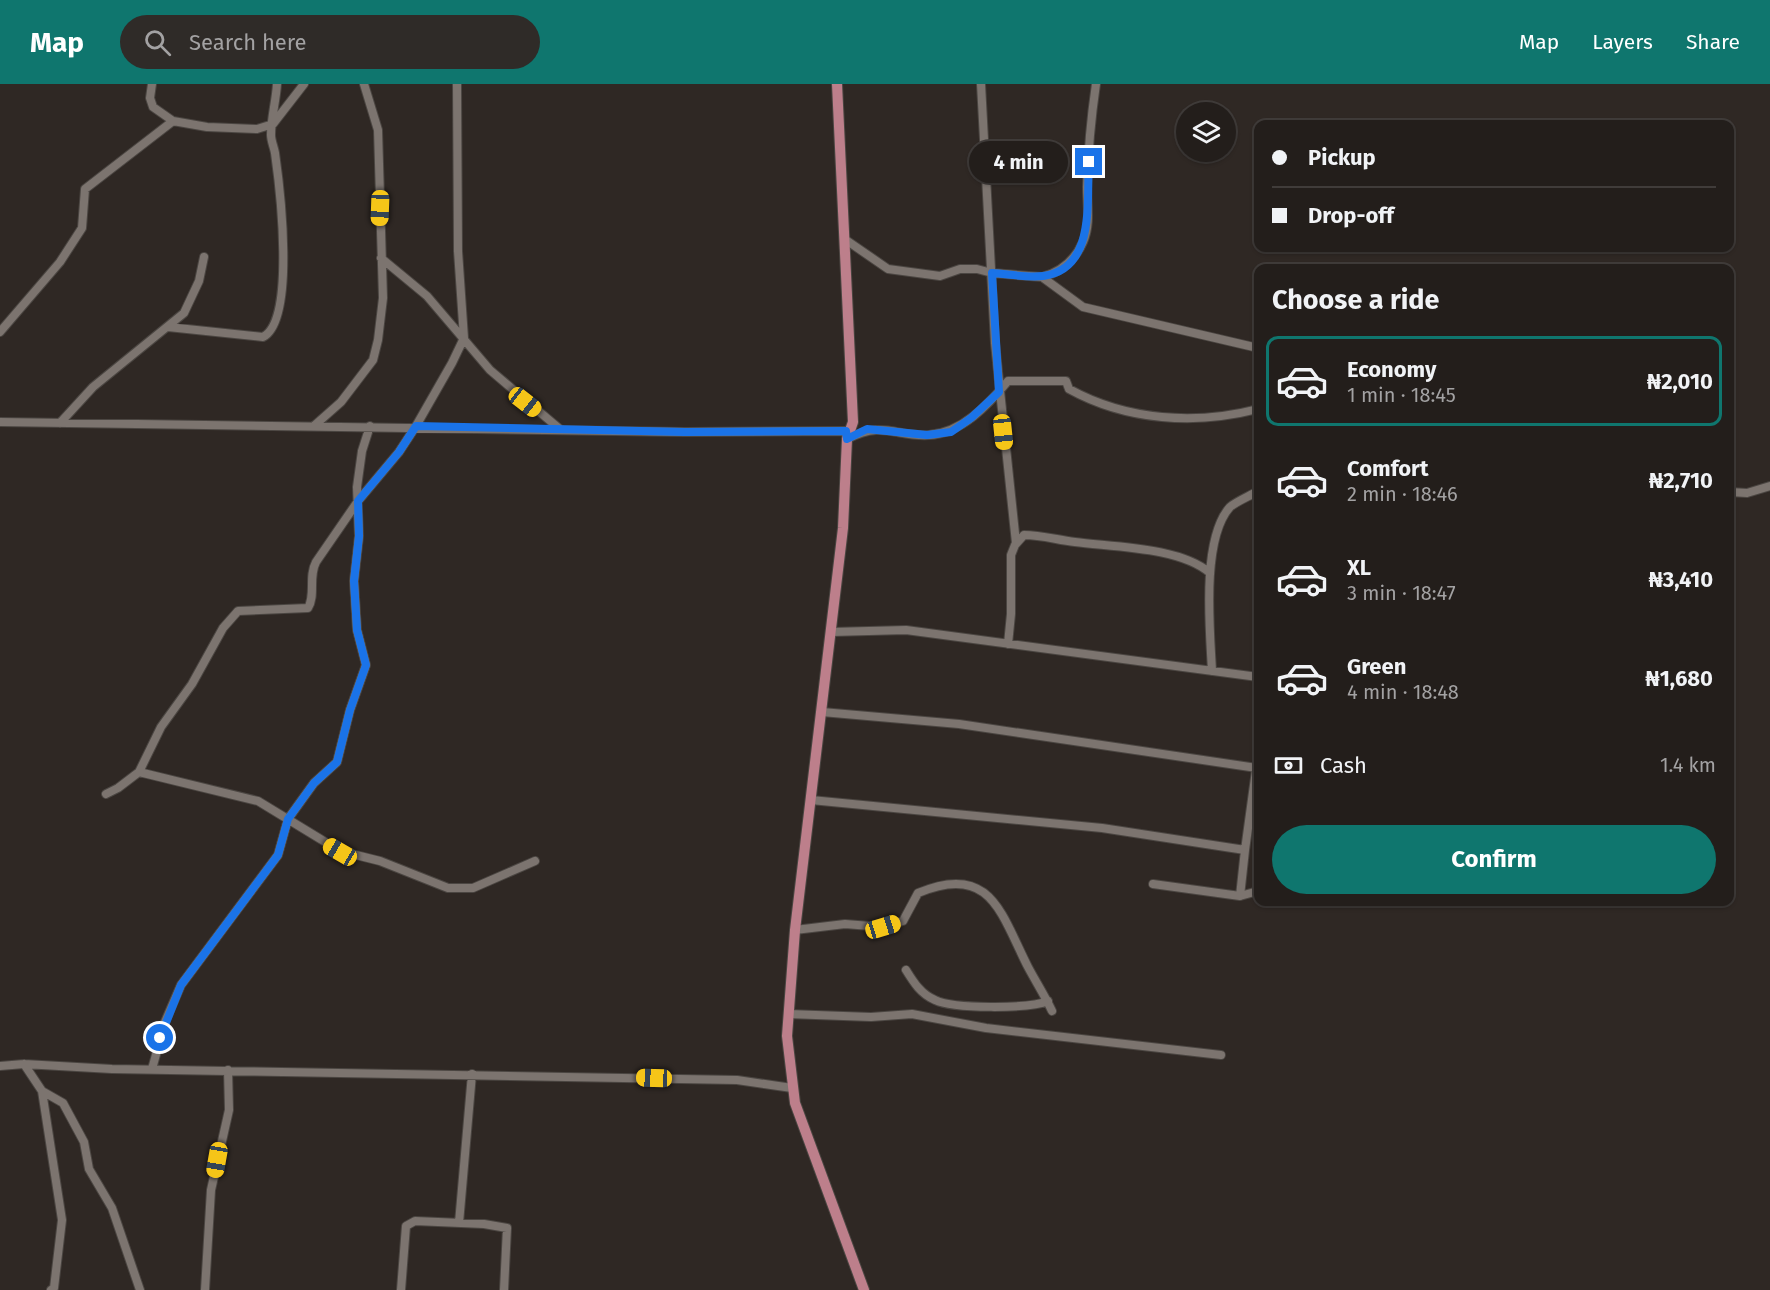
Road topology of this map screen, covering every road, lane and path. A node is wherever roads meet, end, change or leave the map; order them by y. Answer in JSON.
{"nodes":[{"id":1,"x":152,"y":84,"type":"edge"},
{"id":2,"x":277,"y":84,"type":"edge"},
{"id":3,"x":304,"y":84,"type":"edge"},
{"id":4,"x":364,"y":84,"type":"edge"},
{"id":5,"x":457,"y":84,"type":"edge"},
{"id":6,"x":837,"y":84,"type":"edge"},
{"id":7,"x":981,"y":84,"type":"edge"},
{"id":8,"x":1096,"y":84,"type":"edge"},
{"id":9,"x":172,"y":121,"type":"junction"},
{"id":10,"x":273,"y":124,"type":"junction"},
{"id":11,"x":846,"y":240,"type":"junction"},
{"id":12,"x":204,"y":257,"type":"dead end"},
{"id":13,"x":381,"y":258,"type":"junction"},
{"id":14,"x":992,"y":273,"type":"junction"},
{"id":15,"x":1042,"y":277,"type":"junction"},
{"id":16,"x":168,"y":327,"type":"junction"},
{"id":17,"x":0,"y":332,"type":"edge"},
{"id":18,"x":464,"y":338,"type":"junction"},
{"id":19,"x":1254,"y":347,"type":"edge"},
{"id":20,"x":999,"y":392,"type":"junction"},
{"id":21,"x":1254,"y":410,"type":"edge"},
{"id":22,"x":0,"y":422,"type":"edge"},
{"id":23,"x":60,"y":423,"type":"junction"},
{"id":24,"x":315,"y":425,"type":"junction"},
{"id":25,"x":370,"y":426,"type":"junction"},
{"id":26,"x":416,"y":426,"type":"junction"},
{"id":27,"x":561,"y":430,"type":"junction"},
{"id":28,"x":847,"y":439,"type":"junction"},
{"id":29,"x":1770,"y":486,"type":"edge"},
{"id":30,"x":1734,"y":492,"type":"edge"},
{"id":31,"x":1254,"y":493,"type":"edge"},
{"id":32,"x":358,"y":501,"type":"junction"},
{"id":33,"x":1016,"y":543,"type":"junction"},
{"id":34,"x":1210,"y":573,"type":"junction"},
{"id":35,"x":831,"y":632,"type":"junction"},
{"id":36,"x":1008,"y":644,"type":"junction"},
{"id":37,"x":1212,"y":671,"type":"junction"},
{"id":38,"x":1254,"y":676,"type":"edge"},
{"id":39,"x":822,"y":712,"type":"junction"},
{"id":40,"x":1254,"y":768,"type":"edge"},
{"id":41,"x":139,"y":772,"type":"junction"},
{"id":42,"x":1254,"y":788,"type":"edge"},
{"id":43,"x":106,"y":794,"type":"dead end"},
{"id":44,"x":811,"y":800,"type":"junction"},
{"id":45,"x":288,"y":819,"type":"junction"},
{"id":46,"x":1245,"y":850,"type":"junction"},
{"id":47,"x":535,"y":861,"type":"dead end"},
{"id":48,"x":1153,"y":884,"type":"dead end"},
{"id":49,"x":1254,"y":892,"type":"edge"},
{"id":50,"x":1240,"y":897,"type":"junction"},
{"id":51,"x":795,"y":930,"type":"junction"},
{"id":52,"x":906,"y":970,"type":"dead end"},
{"id":53,"x":1048,"y":1001,"type":"junction"},
{"id":54,"x":1052,"y":1011,"type":"dead end"},
{"id":55,"x":788,"y":1014,"type":"junction"},
{"id":56,"x":1221,"y":1055,"type":"dead end"},
{"id":57,"x":24,"y":1064,"type":"junction"},
{"id":58,"x":0,"y":1066,"type":"edge"},
{"id":59,"x":152,"y":1069,"type":"junction"},
{"id":60,"x":228,"y":1070,"type":"junction"},
{"id":61,"x":472,"y":1074,"type":"junction"},
{"id":62,"x":792,"y":1088,"type":"junction"},
{"id":63,"x":42,"y":1091,"type":"junction"},
{"id":64,"x":459,"y":1223,"type":"junction"},
{"id":65,"x":51,"y":1290,"type":"edge"},
{"id":66,"x":140,"y":1290,"type":"edge"},
{"id":67,"x":205,"y":1290,"type":"edge"},
{"id":68,"x":401,"y":1290,"type":"edge"},
{"id":69,"x":504,"y":1290,"type":"edge"},
{"id":70,"x":864,"y":1290,"type":"edge"}],
"edges":[{"from":1,"to":9,"type":"street"},
{"from":2,"to":10,"type":"street"},
{"from":3,"to":10,"type":"street"},
{"from":4,"to":13,"type":"street"},
{"from":5,"to":18,"type":"street"},
{"from":6,"to":11,"type":"main road"},
{"from":7,"to":14,"type":"street"},
{"from":8,"to":15,"type":"street"},
{"from":9,"to":10,"type":"street"},
{"from":9,"to":17,"type":"street"},
{"from":10,"to":16,"type":"street"},
{"from":11,"to":14,"type":"street"},
{"from":11,"to":28,"type":"main road"},
{"from":12,"to":16,"type":"street"},
{"from":13,"to":18,"type":"street"},
{"from":13,"to":24,"type":"street"},
{"from":14,"to":15,"type":"street"},
{"from":14,"to":20,"type":"street"},
{"from":15,"to":19,"type":"street"},
{"from":16,"to":23,"type":"street"},
{"from":18,"to":26,"type":"street"},
{"from":18,"to":27,"type":"street"},
{"from":20,"to":21,"type":"street"},
{"from":20,"to":28,"type":"street"},
{"from":20,"to":33,"type":"street"},
{"from":22,"to":23,"type":"street"},
{"from":23,"to":24,"type":"street"},
{"from":24,"to":25,"type":"street"},
{"from":25,"to":26,"type":"street"},
{"from":25,"to":32,"type":"street"},
{"from":26,"to":27,"type":"street"},
{"from":26,"to":32,"type":"street"},
{"from":27,"to":28,"type":"street"},
{"from":28,"to":35,"type":"main road"},
{"from":29,"to":30,"type":"street"},
{"from":31,"to":34,"type":"street"},
{"from":32,"to":41,"type":"street"},
{"from":32,"to":45,"type":"street"},
{"from":33,"to":34,"type":"street"},
{"from":33,"to":36,"type":"street"},
{"from":34,"to":37,"type":"street"},
{"from":35,"to":36,"type":"street"},
{"from":35,"to":39,"type":"main road"},
{"from":36,"to":37,"type":"street"},
{"from":37,"to":38,"type":"street"},
{"from":39,"to":40,"type":"street"},
{"from":39,"to":44,"type":"main road"},
{"from":41,"to":43,"type":"street"},
{"from":41,"to":45,"type":"street"},
{"from":42,"to":46,"type":"street"},
{"from":44,"to":46,"type":"street"},
{"from":44,"to":51,"type":"main road"},
{"from":45,"to":47,"type":"street"},
{"from":45,"to":59,"type":"street"},
{"from":46,"to":50,"type":"street"},
{"from":48,"to":50,"type":"street"},
{"from":49,"to":50,"type":"street"},
{"from":51,"to":53,"type":"street"},
{"from":51,"to":55,"type":"main road"},
{"from":52,"to":53,"type":"street"},
{"from":53,"to":54,"type":"street"},
{"from":55,"to":56,"type":"street"},
{"from":55,"to":62,"type":"main road"},
{"from":57,"to":58,"type":"street"},
{"from":57,"to":59,"type":"street"},
{"from":57,"to":63,"type":"street"},
{"from":59,"to":60,"type":"street"},
{"from":60,"to":61,"type":"street"},
{"from":60,"to":67,"type":"street"},
{"from":61,"to":62,"type":"street"},
{"from":61,"to":64,"type":"street"},
{"from":62,"to":70,"type":"main road"},
{"from":63,"to":65,"type":"street"},
{"from":63,"to":66,"type":"street"},
{"from":64,"to":68,"type":"street"},
{"from":64,"to":69,"type":"street"}]}
